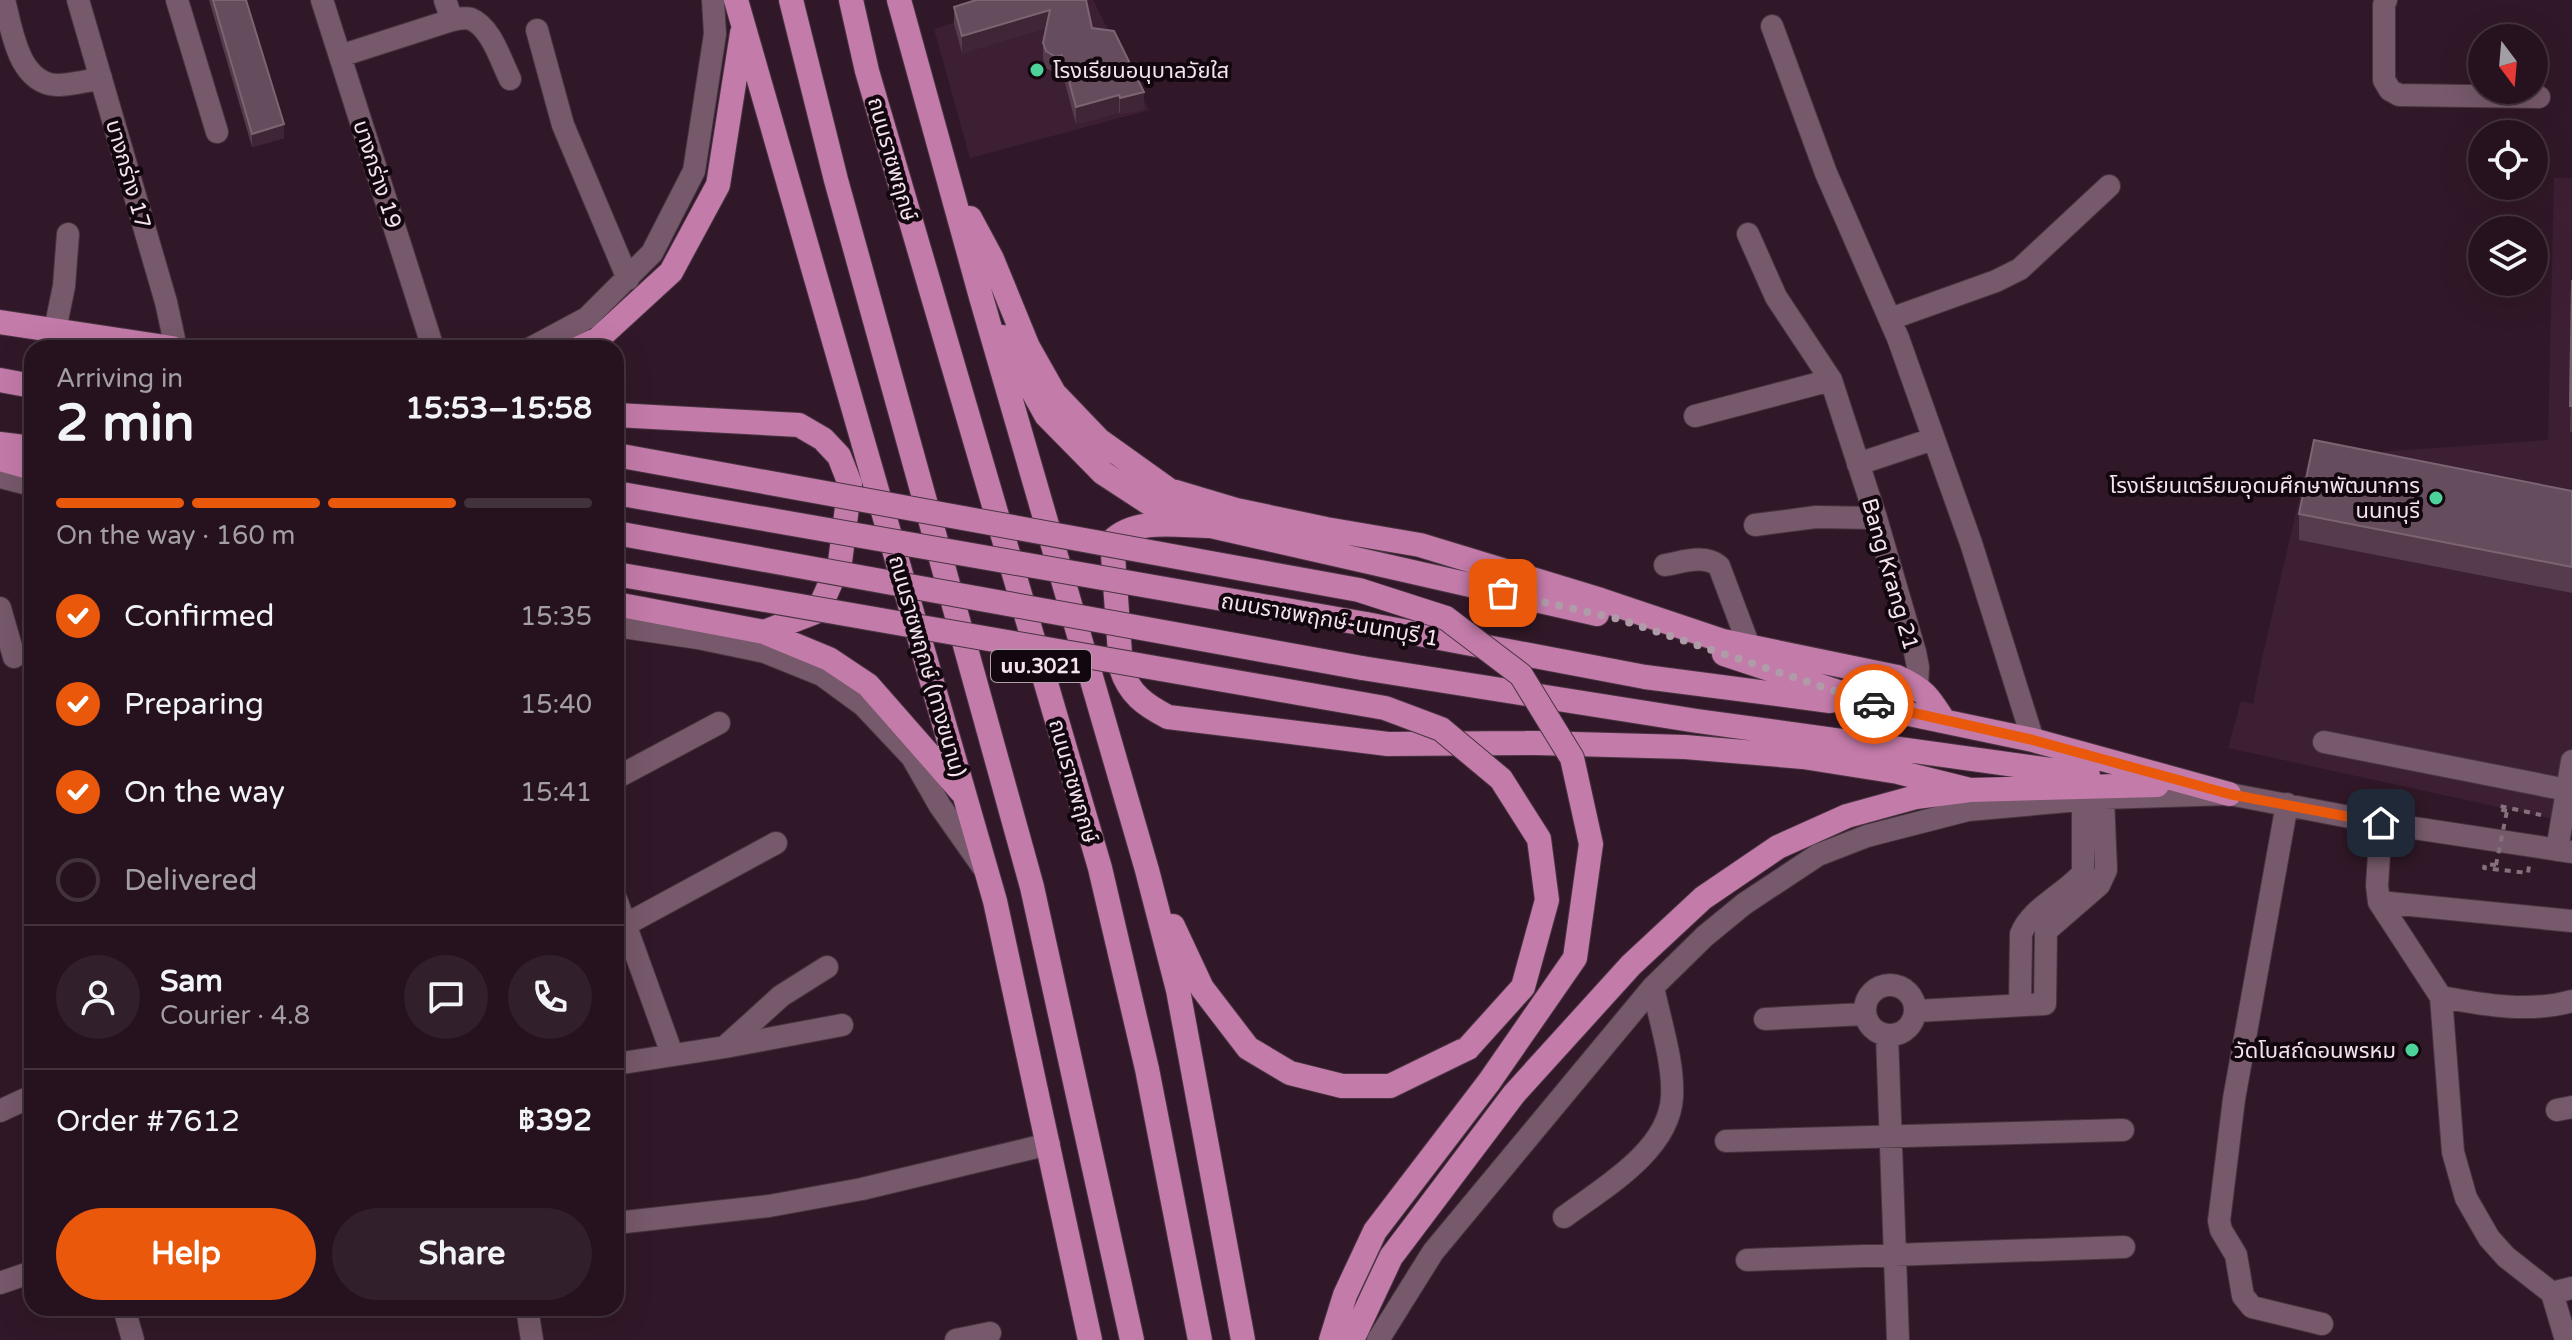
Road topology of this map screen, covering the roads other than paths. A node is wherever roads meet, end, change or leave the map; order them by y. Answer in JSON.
{"nodes":[{"id":1,"x":4,"y":0,"type":"edge"},
{"id":2,"x":78,"y":0,"type":"edge"},
{"id":3,"x":177,"y":0,"type":"edge"},
{"id":4,"x":322,"y":0,"type":"edge"},
{"id":5,"x":713,"y":0,"type":"edge"},
{"id":6,"x":736,"y":0,"type":"edge"},
{"id":7,"x":791,"y":0,"type":"edge"},
{"id":8,"x":851,"y":0,"type":"edge"},
{"id":9,"x":899,"y":0,"type":"edge"},
{"id":10,"x":2386,"y":0,"type":"edge"},
{"id":11,"x":448,"y":10,"type":"edge"},
{"id":12,"x":1772,"y":26,"type":"dead end"},
{"id":13,"x":743,"y":27,"type":"junction"},
{"id":14,"x":537,"y":30,"type":"dead end"},
{"id":15,"x":340,"y":56,"type":"junction"},
{"id":16,"x":101,"y":78,"type":"junction"},
{"id":17,"x":510,"y":79,"type":"dead end"},
{"id":18,"x":2468,"y":96,"type":"edge"},
{"id":19,"x":217,"y":132,"type":"dead end"},
{"id":20,"x":950,"y":181,"type":"junction"},
{"id":21,"x":2109,"y":186,"type":"dead end"},
{"id":22,"x":68,"y":234,"type":"dead end"},
{"id":23,"x":1748,"y":234,"type":"dead end"},
{"id":24,"x":628,"y":279,"type":"junction"},
{"id":25,"x":981,"y":297,"type":"junction"},
{"id":26,"x":1890,"y":319,"type":"junction"},
{"id":27,"x":0,"y":322,"type":"edge"},
{"id":28,"x":55,"y":330,"type":"junction"},
{"id":29,"x":121,"y":340,"type":"edge"},
{"id":30,"x":173,"y":340,"type":"edge"},
{"id":31,"x":430,"y":340,"type":"edge"},
{"id":32,"x":546,"y":340,"type":"edge"},
{"id":33,"x":596,"y":340,"type":"edge"},
{"id":34,"x":0,"y":373,"type":"edge"},
{"id":35,"x":24,"y":375,"type":"edge"},
{"id":36,"x":0,"y":380,"type":"edge"},
{"id":37,"x":1831,"y":380,"type":"junction"},
{"id":38,"x":24,"y":384,"type":"edge"},
{"id":39,"x":624,"y":415,"type":"edge"},
{"id":40,"x":1695,"y":416,"type":"dead end"},
{"id":41,"x":1933,"y":439,"type":"junction"},
{"id":42,"x":0,"y":444,"type":"edge"},
{"id":43,"x":24,"y":447,"type":"edge"},
{"id":44,"x":624,"y":456,"type":"edge"},
{"id":45,"x":0,"y":459,"type":"edge"},
{"id":46,"x":1858,"y":464,"type":"junction"},
{"id":47,"x":24,"y":466,"type":"edge"},
{"id":48,"x":0,"y":477,"type":"edge"},
{"id":49,"x":24,"y":483,"type":"edge"},
{"id":50,"x":624,"y":494,"type":"edge"},
{"id":51,"x":1876,"y":518,"type":"junction"},
{"id":52,"x":1755,"y":525,"type":"dead end"},
{"id":53,"x":1211,"y":526,"type":"junction"},
{"id":54,"x":624,"y":534,"type":"edge"},
{"id":55,"x":1665,"y":565,"type":"dead end"},
{"id":56,"x":624,"y":575,"type":"edge"},
{"id":57,"x":624,"y":606,"type":"edge"},
{"id":58,"x":0,"y":608,"type":"edge"},
{"id":59,"x":624,"y":627,"type":"edge"},
{"id":60,"x":764,"y":632,"type":"junction"},
{"id":61,"x":1749,"y":646,"type":"junction"},
{"id":62,"x":14,"y":657,"type":"dead end"},
{"id":63,"x":1917,"y":686,"type":"junction"},
{"id":64,"x":1886,"y":708,"type":"junction"},
{"id":65,"x":1944,"y":721,"type":"junction"},
{"id":66,"x":719,"y":723,"type":"dead end"},
{"id":67,"x":2033,"y":740,"type":"junction"},
{"id":68,"x":2324,"y":742,"type":"dead end"},
{"id":69,"x":2572,"y":761,"type":"edge"},
{"id":70,"x":624,"y":774,"type":"edge"},
{"id":71,"x":2157,"y":785,"type":"junction"},
{"id":72,"x":1970,"y":790,"type":"junction"},
{"id":73,"x":2570,"y":790,"type":"edge"},
{"id":74,"x":2229,"y":794,"type":"junction"},
{"id":75,"x":965,"y":796,"type":"junction"},
{"id":76,"x":2093,"y":799,"type":"junction"},
{"id":77,"x":2287,"y":804,"type":"junction"},
{"id":78,"x":2381,"y":823,"type":"junction"},
{"id":79,"x":776,"y":843,"type":"dead end"},
{"id":80,"x":2565,"y":851,"type":"edge"},
{"id":81,"x":1147,"y":870,"type":"junction"},
{"id":82,"x":986,"y":871,"type":"junction"},
{"id":83,"x":2379,"y":902,"type":"junction"},
{"id":84,"x":2572,"y":921,"type":"edge"},
{"id":85,"x":624,"y":923,"type":"edge"},
{"id":86,"x":624,"y":933,"type":"edge"},
{"id":87,"x":827,"y":967,"type":"dead end"},
{"id":88,"x":1653,"y":987,"type":"junction"},
{"id":89,"x":2441,"y":997,"type":"junction"},
{"id":90,"x":2572,"y":1001,"type":"edge"},
{"id":91,"x":2020,"y":1005,"type":"junction"},
{"id":92,"x":1916,"y":1011,"type":"junction"},
{"id":93,"x":1865,"y":1014,"type":"junction"},
{"id":94,"x":1765,"y":1019,"type":"dead end"},
{"id":95,"x":842,"y":1025,"type":"dead end"},
{"id":96,"x":1887,"y":1035,"type":"junction"},
{"id":97,"x":725,"y":1047,"type":"junction"},
{"id":98,"x":672,"y":1054,"type":"junction"},
{"id":99,"x":624,"y":1063,"type":"edge"},
{"id":100,"x":24,"y":1100,"type":"edge"},
{"id":101,"x":0,"y":1111,"type":"edge"},
{"id":102,"x":2123,"y":1130,"type":"dead end"},
{"id":103,"x":1891,"y":1136,"type":"junction"},
{"id":104,"x":1726,"y":1141,"type":"dead end"},
{"id":105,"x":1049,"y":1144,"type":"junction"},
{"id":106,"x":1564,"y":1217,"type":"dead end"},
{"id":107,"x":624,"y":1222,"type":"edge"},
{"id":108,"x":2124,"y":1247,"type":"dead end"},
{"id":109,"x":1895,"y":1255,"type":"junction"},
{"id":110,"x":1747,"y":1260,"type":"dead end"},
{"id":111,"x":1118,"y":1269,"type":"junction"},
{"id":112,"x":24,"y":1275,"type":"edge"},
{"id":113,"x":0,"y":1283,"type":"edge"},
{"id":114,"x":2562,"y":1290,"type":"edge"},
{"id":115,"x":126,"y":1316,"type":"edge"},
{"id":116,"x":528,"y":1316,"type":"edge"},
{"id":117,"x":2322,"y":1324,"type":"dead end"},
{"id":118,"x":990,"y":1333,"type":"dead end"},
{"id":119,"x":133,"y":1340,"type":"edge"},
{"id":120,"x":532,"y":1340,"type":"edge"},
{"id":121,"x":956,"y":1340,"type":"edge"},
{"id":122,"x":1090,"y":1340,"type":"edge"},
{"id":123,"x":1122,"y":1340,"type":"edge"},
{"id":124,"x":1132,"y":1340,"type":"edge"},
{"id":125,"x":1200,"y":1340,"type":"edge"},
{"id":126,"x":1243,"y":1340,"type":"edge"},
{"id":127,"x":1331,"y":1340,"type":"edge"},
{"id":128,"x":1352,"y":1340,"type":"edge"},
{"id":129,"x":1378,"y":1340,"type":"edge"},
{"id":130,"x":1898,"y":1340,"type":"edge"},
{"id":131,"x":2566,"y":1340,"type":"edge"}],
"edges":[{"from":1,"to":16,"type":"street"},
{"from":2,"to":16,"type":"street","name":"บางกร่าง 17"},
{"from":3,"to":19,"type":"street"},
{"from":4,"to":15,"type":"street","name":"บางกร่าง 19"},
{"from":5,"to":24,"type":"street"},
{"from":6,"to":13,"type":"main road","name":"ถนนราชพฤกษ์ (ทางขนาน)"},
{"from":7,"to":111,"type":"main road","number":"นบ.3021"},
{"from":8,"to":125,"type":"main road","name":"ถนนราชพฤกษ์","number":"นบ.3021"},
{"from":9,"to":20,"type":"main road","number":"นบ.3021"},
{"from":10,"to":18,"type":"street"},
{"from":11,"to":15,"type":"street"},
{"from":11,"to":17,"type":"street"},
{"from":12,"to":26,"type":"street"},
{"from":13,"to":33,"type":"main road"},
{"from":13,"to":75,"type":"main road","name":"ถนนราชพฤกษ์ (ทางขนาน)"},
{"from":14,"to":24,"type":"street"},
{"from":15,"to":31,"type":"street","name":"บางกร่าง 19"},
{"from":16,"to":30,"type":"street","name":"บางกร่าง 17"},
{"from":20,"to":25,"type":"main road","number":"นบ.3021"},
{"from":20,"to":61,"type":"main road"},
{"from":21,"to":26,"type":"street"},
{"from":22,"to":28,"type":"street"},
{"from":23,"to":37,"type":"street","name":"Bang Krang 21"},
{"from":24,"to":32,"type":"street"},
{"from":25,"to":53,"type":"main road"},
{"from":25,"to":81,"type":"main road","number":"นบ.3021"},
{"from":26,"to":41,"type":"street"},
{"from":27,"to":28,"type":"main road"},
{"from":28,"to":29,"type":"main road"},
{"from":34,"to":35,"type":"main road"},
{"from":36,"to":38,"type":"main road"},
{"from":37,"to":40,"type":"street"},
{"from":37,"to":46,"type":"street","name":"Bang Krang 21"},
{"from":39,"to":60,"type":"main road"},
{"from":41,"to":46,"type":"street"},
{"from":41,"to":67,"type":"street"},
{"from":42,"to":43,"type":"main road"},
{"from":44,"to":127,"type":"main road","bridge":true},
{"from":45,"to":47,"type":"main road"},
{"from":46,"to":51,"type":"street","name":"Bang Krang 21"},
{"from":48,"to":49,"type":"street"},
{"from":50,"to":64,"type":"main road","name":"ถนนราชพฤกษ์-นนทบุรี 1","bridge":true},
{"from":51,"to":52,"type":"street"},
{"from":51,"to":63,"type":"street","name":"Bang Krang 21"},
{"from":53,"to":64,"type":"main road"},
{"from":53,"to":72,"type":"main road"},
{"from":54,"to":71,"type":"main road","name":"ถนนราชพฤกษ์-นนทบุรี 1","bridge":true},
{"from":55,"to":61,"type":"street"},
{"from":56,"to":81,"type":"main road","bridge":true},
{"from":57,"to":60,"type":"main road"},
{"from":58,"to":62,"type":"street"},
{"from":59,"to":82,"type":"street"},
{"from":60,"to":75,"type":"main road"},
{"from":61,"to":63,"type":"main road"},
{"from":63,"to":65,"type":"main road"},
{"from":64,"to":65,"type":"main road","name":"ถนนราชพฤกษ์-นนทบุรี 1"},
{"from":65,"to":67,"type":"main road","name":"ถนนราชพฤกษ์-นนทบุรี 1"},
{"from":66,"to":70,"type":"street"},
{"from":67,"to":74,"type":"main road","name":"ถนนราชพฤกษ์-นนทบุรี 1"},
{"from":68,"to":73,"type":"street"},
{"from":69,"to":73,"type":"street"},
{"from":71,"to":72,"type":"main road"},
{"from":71,"to":74,"type":"main road","name":"ถนนราชพฤกษ์-นนทบุรี 1"},
{"from":72,"to":128,"type":"main road"},
{"from":73,"to":80,"type":"street"},
{"from":74,"to":76,"type":"street"},
{"from":74,"to":77,"type":"street","name":"ถนนราชพฤกษ์-นนทบุรี 1"},
{"from":75,"to":82,"type":"main road","name":"ถนนราชพฤกษ์ (ทางขนาน)"},
{"from":76,"to":88,"type":"street"},
{"from":76,"to":91,"type":"street"},
{"from":76,"to":91,"type":"street"},
{"from":77,"to":78,"type":"street","name":"ถนนราชพฤกษ์-นนทบุรี 1"},
{"from":77,"to":117,"type":"street"},
{"from":78,"to":80,"type":"street","name":"ถนนราชพฤกษ์-นนทบุรี 1"},
{"from":78,"to":83,"type":"street"},
{"from":79,"to":85,"type":"street"},
{"from":81,"to":126,"type":"main road","number":"นบ.3021"},
{"from":82,"to":105,"type":"main road","name":"ถนนราชพฤกษ์ (ทางขนาน)"},
{"from":83,"to":84,"type":"street"},
{"from":83,"to":89,"type":"street"},
{"from":86,"to":98,"type":"street"},
{"from":87,"to":97,"type":"street"},
{"from":88,"to":106,"type":"street"},
{"from":88,"to":129,"type":"street"},
{"from":89,"to":90,"type":"street"},
{"from":89,"to":114,"type":"street"},
{"from":91,"to":92,"type":"street"},
{"from":92,"to":93,"type":"street"},
{"from":92,"to":96,"type":"street"},
{"from":93,"to":94,"type":"street"},
{"from":93,"to":96,"type":"street"},
{"from":95,"to":97,"type":"street"},
{"from":96,"to":103,"type":"street"},
{"from":97,"to":98,"type":"street"},
{"from":98,"to":99,"type":"street"},
{"from":100,"to":101,"type":"street"},
{"from":102,"to":103,"type":"street"},
{"from":103,"to":104,"type":"street"},
{"from":103,"to":109,"type":"street"},
{"from":105,"to":107,"type":"street"},
{"from":105,"to":122,"type":"main road","name":"ถนนราชพฤกษ์ (ทางขนาน)"},
{"from":108,"to":109,"type":"street"},
{"from":109,"to":110,"type":"street"},
{"from":109,"to":130,"type":"street"},
{"from":111,"to":123,"type":"main road"},
{"from":111,"to":124,"type":"main road","number":"นบ.3021"},
{"from":112,"to":113,"type":"street"},
{"from":114,"to":131,"type":"street"},
{"from":115,"to":119,"type":"street"},
{"from":116,"to":120,"type":"street"},
{"from":118,"to":121,"type":"street"}]}
